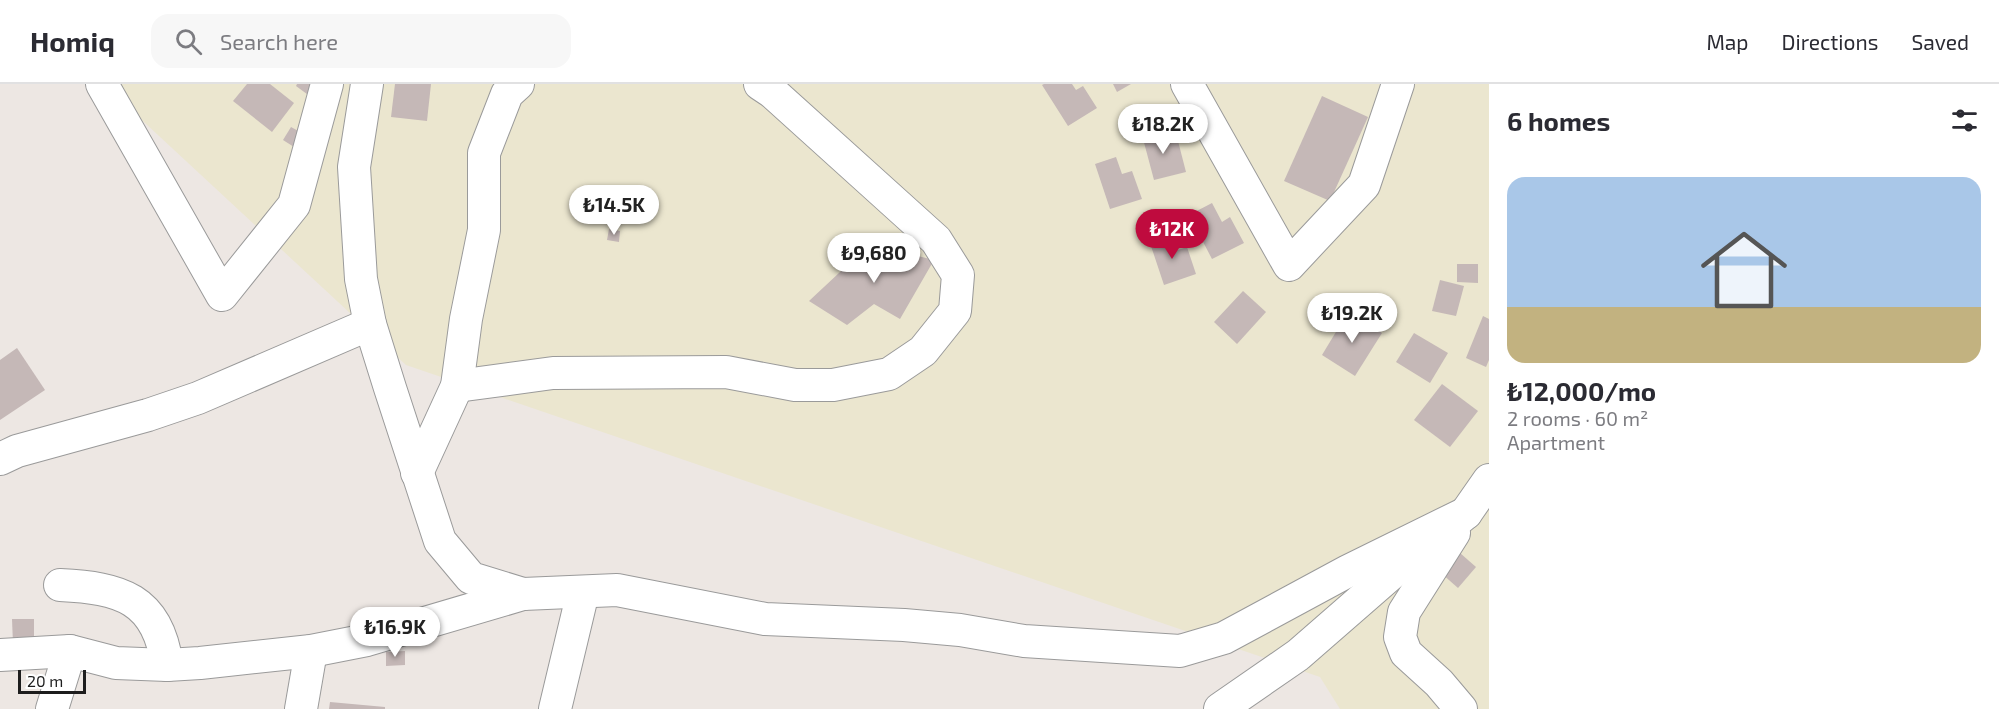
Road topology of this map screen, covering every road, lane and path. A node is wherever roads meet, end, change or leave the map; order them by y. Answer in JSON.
{"nodes":[{"id":1,"x":102,"y":84,"type":"edge"},
{"id":2,"x":327,"y":84,"type":"edge"},
{"id":3,"x":367,"y":84,"type":"edge"},
{"id":4,"x":518,"y":84,"type":"edge"},
{"id":5,"x":760,"y":84,"type":"edge"},
{"id":6,"x":1186,"y":84,"type":"edge"},
{"id":7,"x":1398,"y":84,"type":"edge"},
{"id":8,"x":370,"y":324,"type":"junction"},
{"id":9,"x":457,"y":386,"type":"junction"},
{"id":10,"x":0,"y":459,"type":"edge"},
{"id":11,"x":417,"y":473,"type":"junction"},
{"id":12,"x":1489,"y":480,"type":"edge"},
{"id":13,"x":1467,"y":513,"type":"junction"},
{"id":14,"x":60,"y":585,"type":"dead end"},
{"id":15,"x":584,"y":592,"type":"junction"},
{"id":16,"x":523,"y":594,"type":"junction"},
{"id":17,"x":70,"y":651,"type":"junction"},
{"id":18,"x":311,"y":651,"type":"junction"},
{"id":19,"x":0,"y":655,"type":"edge"},
{"id":20,"x":167,"y":665,"type":"junction"},
{"id":21,"x":52,"y":709,"type":"edge"},
{"id":22,"x":302,"y":709,"type":"edge"},
{"id":23,"x":555,"y":709,"type":"edge"},
{"id":24,"x":1220,"y":709,"type":"edge"},
{"id":25,"x":1461,"y":709,"type":"edge"}],
"edges":[{"from":1,"to":2,"type":"street"},
{"from":3,"to":8,"type":"street"},
{"from":4,"to":9,"type":"street"},
{"from":5,"to":9,"type":"street"},
{"from":6,"to":7,"type":"street"},
{"from":8,"to":10,"type":"street"},
{"from":8,"to":11,"type":"street"},
{"from":9,"to":11,"type":"street"},
{"from":11,"to":16,"type":"street"},
{"from":12,"to":13,"type":"street"},
{"from":13,"to":15,"type":"street"},
{"from":13,"to":24,"type":"street"},
{"from":13,"to":25,"type":"street"},
{"from":14,"to":20,"type":"street"},
{"from":15,"to":16,"type":"street"},
{"from":15,"to":23,"type":"street"},
{"from":16,"to":18,"type":"street"},
{"from":17,"to":19,"type":"street"},
{"from":17,"to":20,"type":"street"},
{"from":17,"to":21,"type":"street"},
{"from":18,"to":20,"type":"street"},
{"from":18,"to":22,"type":"street"}]}
